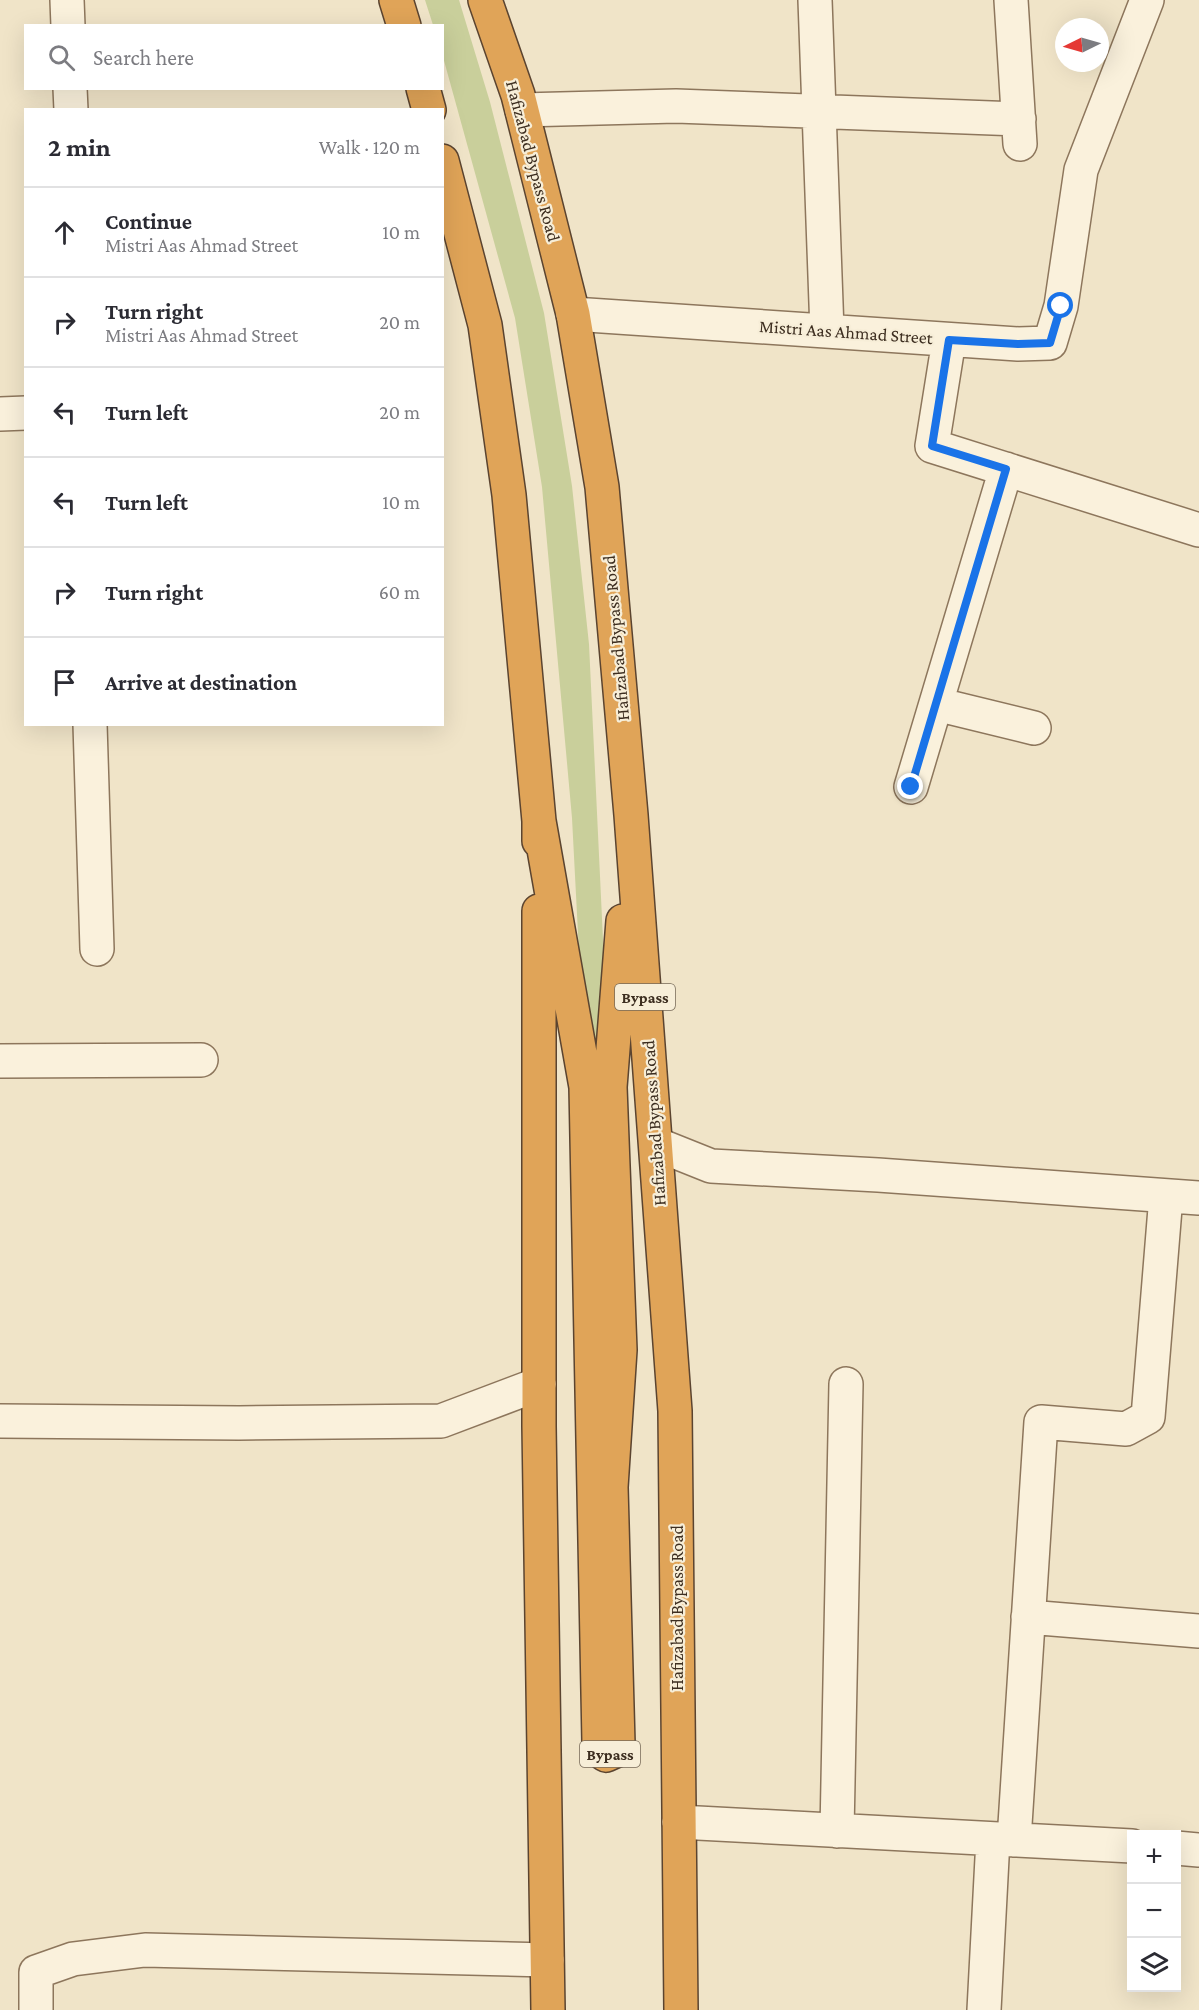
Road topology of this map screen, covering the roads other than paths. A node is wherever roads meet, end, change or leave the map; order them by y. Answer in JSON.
{"nodes":[{"id":1,"x":67,"y":0,"type":"edge"},
{"id":2,"x":396,"y":0,"type":"edge"},
{"id":3,"x":484,"y":0,"type":"edge"},
{"id":4,"x":815,"y":0,"type":"edge"},
{"id":5,"x":1011,"y":0,"type":"edge"},
{"id":6,"x":1147,"y":0,"type":"edge"},
{"id":7,"x":68,"y":24,"type":"edge"},
{"id":8,"x":403,"y":24,"type":"edge"},
{"id":9,"x":70,"y":90,"type":"edge"},
{"id":10,"x":424,"y":90,"type":"edge"},
{"id":11,"x":71,"y":108,"type":"edge"},
{"id":12,"x":428,"y":108,"type":"edge"},
{"id":13,"x":522,"y":110,"type":"junction"},
{"id":14,"x":819,"y":113,"type":"junction"},
{"id":15,"x":444,"y":169,"type":"edge"},
{"id":16,"x":573,"y":314,"type":"junction"},
{"id":17,"x":827,"y":331,"type":"junction"},
{"id":18,"x":949,"y":340,"type":"junction"},
{"id":19,"x":24,"y":413,"type":"edge"},
{"id":20,"x":0,"y":414,"type":"edge"},
{"id":21,"x":1006,"y":469,"type":"junction"},
{"id":22,"x":1199,"y":530,"type":"edge"},
{"id":23,"x":936,"y":704,"type":"junction"},
{"id":24,"x":90,"y":726,"type":"edge"},
{"id":25,"x":1034,"y":728,"type":"dead end"},
{"id":26,"x":911,"y":787,"type":"dead end"},
{"id":27,"x":631,"y":815,"type":"junction"},
{"id":28,"x":539,"y":821,"type":"junction"},
{"id":29,"x":97,"y":949,"type":"dead end"},
{"id":30,"x":201,"y":1060,"type":"dead end"},
{"id":31,"x":0,"y":1061,"type":"edge"},
{"id":32,"x":656,"y":1144,"type":"junction"},
{"id":33,"x":1166,"y":1196,"type":"junction"},
{"id":34,"x":1199,"y":1198,"type":"edge"},
{"id":35,"x":539,"y":1384,"type":"junction"},
{"id":36,"x":846,"y":1384,"type":"dead end"},
{"id":37,"x":0,"y":1420,"type":"edge"},
{"id":38,"x":1028,"y":1617,"type":"junction"},
{"id":39,"x":1199,"y":1631,"type":"edge"},
{"id":40,"x":679,"y":1822,"type":"junction"},
{"id":41,"x":837,"y":1831,"type":"junction"},
{"id":42,"x":1003,"y":1839,"type":"junction"},
{"id":43,"x":1127,"y":1846,"type":"edge"},
{"id":44,"x":1181,"y":1848,"type":"edge"},
{"id":45,"x":1199,"y":1850,"type":"edge"},
{"id":46,"x":547,"y":1960,"type":"junction"},
{"id":47,"x":36,"y":2010,"type":"edge"},
{"id":48,"x":548,"y":2010,"type":"edge"},
{"id":49,"x":681,"y":2010,"type":"edge"},
{"id":50,"x":984,"y":2010,"type":"edge"}],
"edges":[{"from":1,"to":7,"type":"street"},
{"from":2,"to":8,"type":"highway"},
{"from":3,"to":13,"type":"highway","name":"Hafizabad Bypass Road","number":"Bypass"},
{"from":4,"to":14,"type":"street"},
{"from":5,"to":14,"type":"street"},
{"from":6,"to":18,"type":"street","name":"Mistri Aas Ahmad Street"},
{"from":9,"to":11,"type":"street"},
{"from":10,"to":12,"type":"highway"},
{"from":13,"to":14,"type":"street"},
{"from":13,"to":16,"type":"highway","name":"Hafizabad Bypass Road","number":"Bypass"},
{"from":14,"to":17,"type":"street"},
{"from":15,"to":28,"type":"highway","number":"Bypass"},
{"from":16,"to":17,"type":"street","name":"Mistri Aas Ahmad Street"},
{"from":16,"to":27,"type":"highway","name":"Hafizabad Bypass Road","number":"Bypass"},
{"from":17,"to":18,"type":"street","name":"Mistri Aas Ahmad Street"},
{"from":18,"to":21,"type":"street"},
{"from":19,"to":20,"type":"street"},
{"from":21,"to":22,"type":"street"},
{"from":21,"to":23,"type":"street"},
{"from":23,"to":25,"type":"street"},
{"from":23,"to":26,"type":"street"},
{"from":24,"to":29,"type":"street"},
{"from":27,"to":28,"type":"highway","number":"Bypass"},
{"from":27,"to":32,"type":"highway","name":"Hafizabad Bypass Road","number":"Bypass"},
{"from":28,"to":35,"type":"highway","number":"Bypass"},
{"from":30,"to":31,"type":"street"},
{"from":32,"to":33,"type":"street"},
{"from":32,"to":40,"type":"highway","name":"Hafizabad Bypass Road","number":"Bypass"},
{"from":33,"to":34,"type":"street"},
{"from":33,"to":38,"type":"street"},
{"from":35,"to":37,"type":"street"},
{"from":35,"to":46,"type":"highway","number":"Bypass"},
{"from":36,"to":41,"type":"street"},
{"from":38,"to":39,"type":"street"},
{"from":38,"to":42,"type":"street"},
{"from":40,"to":41,"type":"street"},
{"from":40,"to":49,"type":"highway","name":"Hafizabad Bypass Road","number":"Bypass"},
{"from":41,"to":42,"type":"street"},
{"from":42,"to":43,"type":"street"},
{"from":42,"to":50,"type":"street"},
{"from":44,"to":45,"type":"street"},
{"from":46,"to":47,"type":"street"},
{"from":46,"to":48,"type":"highway","number":"Bypass"}]}
